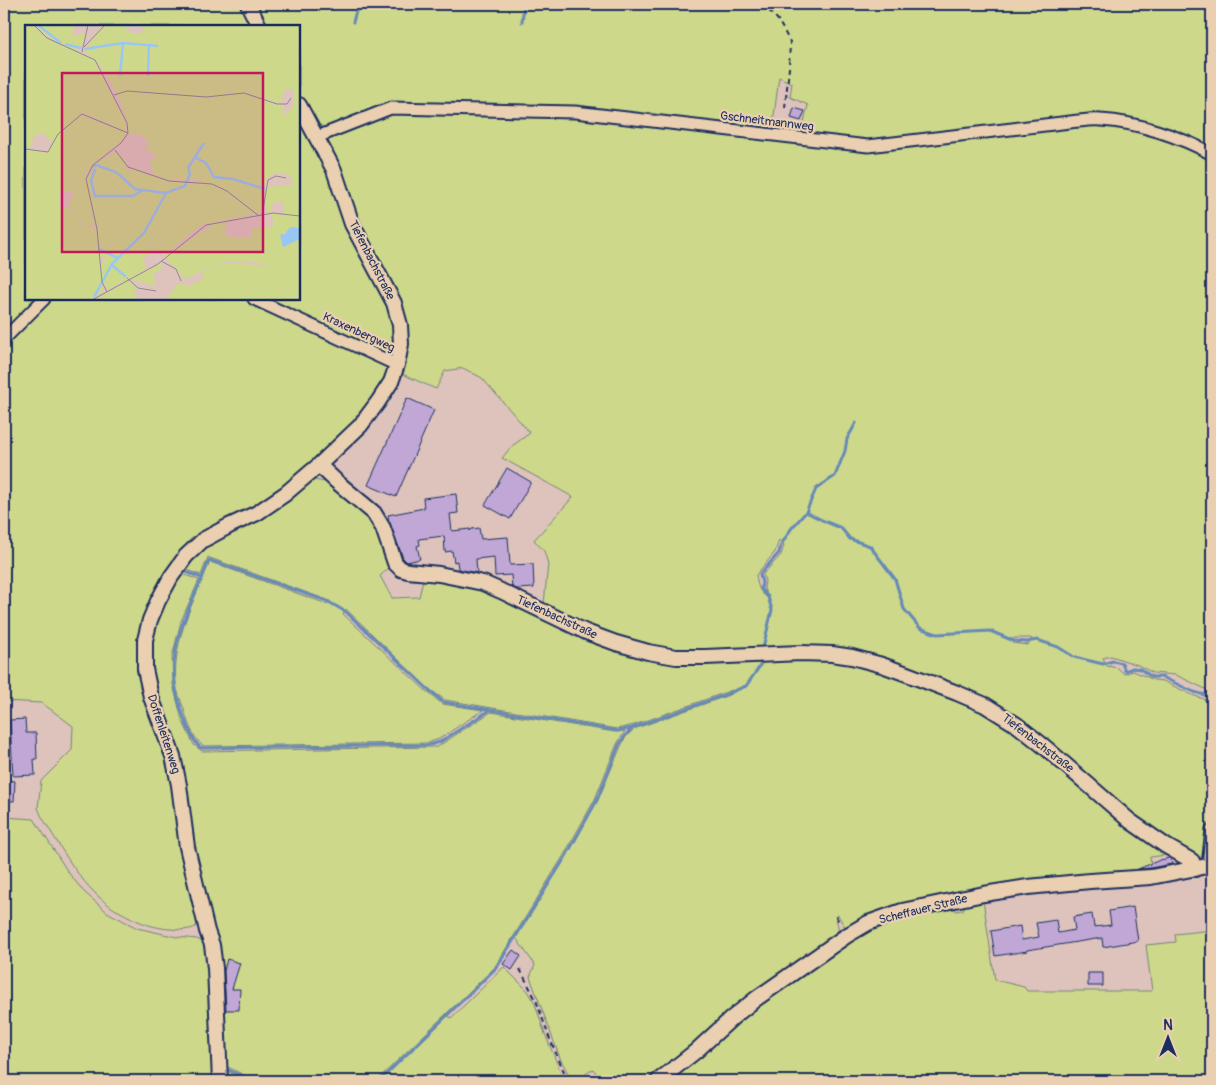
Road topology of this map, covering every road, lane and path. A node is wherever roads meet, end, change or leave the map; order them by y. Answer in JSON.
{"nodes":[{"id":1,"x":248,"y":4,"type":"edge"},
{"id":2,"x":764,"y":4,"type":"edge"},
{"id":3,"x":258,"y":25,"type":"edge"},
{"id":4,"x":300,"y":107,"type":"edge"},
{"id":5,"x":785,"y":108,"type":"dead end"},
{"id":6,"x":317,"y":137,"type":"junction"},
{"id":7,"x":1212,"y":154,"type":"edge"},
{"id":8,"x":43,"y":300,"type":"edge"},
{"id":9,"x":256,"y":300,"type":"edge"},
{"id":10,"x":4,"y":339,"type":"edge"},
{"id":11,"x":397,"y":365,"type":"junction"},
{"id":12,"x":319,"y":465,"type":"junction"},
{"id":13,"x":1212,"y":830,"type":"edge"},
{"id":14,"x":1211,"y":865,"type":"edge"},
{"id":15,"x":1195,"y":869,"type":"junction"},
{"id":16,"x":520,"y":969,"type":"dead end"},
{"id":17,"x":220,"y":1081,"type":"edge"},
{"id":18,"x":568,"y":1081,"type":"edge"},
{"id":19,"x":658,"y":1081,"type":"edge"}],
"edges":[{"from":1,"to":3,"type":"street"},
{"from":2,"to":5,"type":"path"},
{"from":4,"to":6,"type":"street","name":"Tiefenbachstraße"},
{"from":6,"to":7,"type":"street","name":"Gschneitmannweg"},
{"from":6,"to":11,"type":"street","name":"Tiefenbachstraße"},
{"from":8,"to":10,"type":"street"},
{"from":9,"to":11,"type":"street","name":"Kraxenbergweg"},
{"from":11,"to":12,"type":"street","name":"Tiefenbachstraße"},
{"from":12,"to":15,"type":"street","name":"Tiefenbachstraße"},
{"from":12,"to":17,"type":"street","name":"Doffenleitenweg"},
{"from":13,"to":14,"type":"street","name":"Scheffauer Straße"},
{"from":14,"to":15,"type":"street","name":"Scheffauer Straße"},
{"from":15,"to":19,"type":"street","name":"Scheffauer Straße"},
{"from":16,"to":18,"type":"path"}]}
